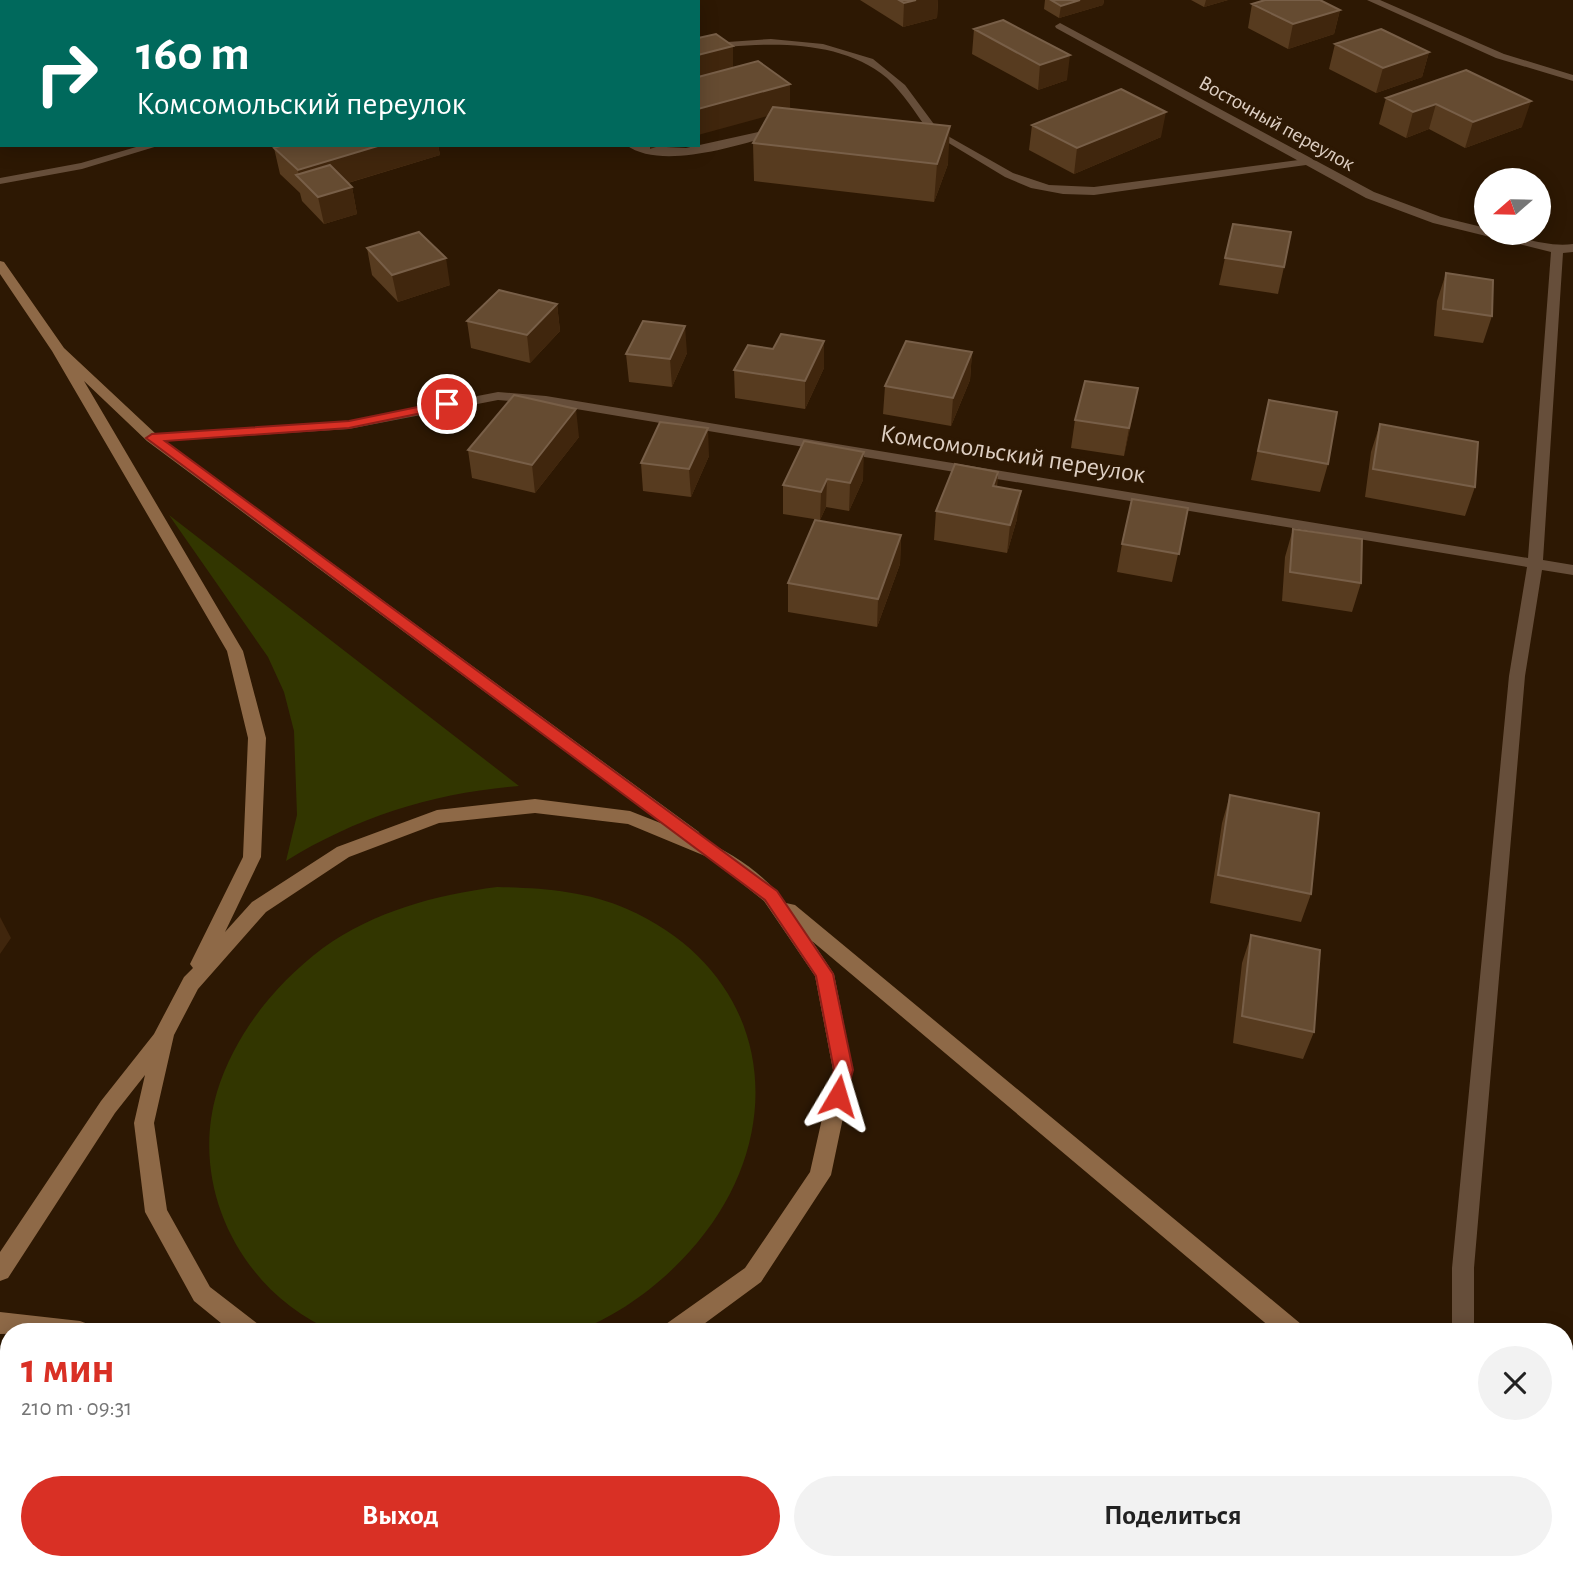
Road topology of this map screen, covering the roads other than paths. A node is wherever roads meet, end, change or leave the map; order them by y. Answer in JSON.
{"nodes":[{"id":1,"x":1372,"y":0,"type":"edge"},
{"id":2,"x":1060,"y":26,"type":"dead end"},
{"id":3,"x":700,"y":47,"type":"edge"},
{"id":4,"x":1573,"y":78,"type":"edge"},
{"id":5,"x":799,"y":126,"type":"edge"},
{"id":6,"x":915,"y":128,"type":"edge"},
{"id":7,"x":935,"y":133,"type":"junction"},
{"id":8,"x":149,"y":147,"type":"edge"},
{"id":9,"x":636,"y":147,"type":"edge"},
{"id":10,"x":1306,"y":162,"type":"junction"},
{"id":11,"x":0,"y":181,"type":"edge"},
{"id":12,"x":1474,"y":229,"type":"edge"},
{"id":13,"x":1547,"y":245,"type":"edge"},
{"id":14,"x":1565,"y":249,"type":"edge"},
{"id":15,"x":0,"y":265,"type":"edge"},
{"id":16,"x":59,"y":351,"type":"junction"},
{"id":17,"x":152,"y":438,"type":"junction"},
{"id":18,"x":1535,"y":564,"type":"junction"},
{"id":19,"x":1573,"y":570,"type":"edge"},
{"id":20,"x":716,"y":853,"type":"junction"},
{"id":21,"x":771,"y":896,"type":"junction"},
{"id":22,"x":191,"y":983,"type":"junction"},
{"id":23,"x":164,"y":1035,"type":"junction"},
{"id":24,"x":0,"y":1271,"type":"edge"},
{"id":25,"x":239,"y":1323,"type":"edge"},
{"id":26,"x":686,"y":1323,"type":"edge"},
{"id":27,"x":1282,"y":1323,"type":"edge"},
{"id":28,"x":1463,"y":1323,"type":"edge"}],
"edges":[{"from":1,"to":4,"type":"street"},
{"from":2,"to":10,"type":"street","name":"Восточный переулок"},
{"from":3,"to":7,"type":"street"},
{"from":5,"to":9,"type":"street"},
{"from":6,"to":7,"type":"street"},
{"from":7,"to":10,"type":"street"},
{"from":8,"to":11,"type":"street"},
{"from":10,"to":12,"type":"street","name":"Восточный переулок"},
{"from":13,"to":14,"type":"street","name":"Восточный переулок"},
{"from":14,"to":18,"type":"street"},
{"from":15,"to":16,"type":"main road"},
{"from":16,"to":17,"type":"main road"},
{"from":16,"to":22,"type":"main road"},
{"from":17,"to":18,"type":"street","name":"Комсомольский переулок"},
{"from":17,"to":20,"type":"main road"},
{"from":18,"to":19,"type":"street","name":"Комсомольский переулок"},
{"from":18,"to":28,"type":"street"},
{"from":20,"to":21,"type":"main road"},
{"from":20,"to":22,"type":"main road"},
{"from":21,"to":26,"type":"main road"},
{"from":21,"to":27,"type":"main road"},
{"from":22,"to":23,"type":"main road"},
{"from":23,"to":24,"type":"main road"},
{"from":23,"to":25,"type":"main road"}]}
